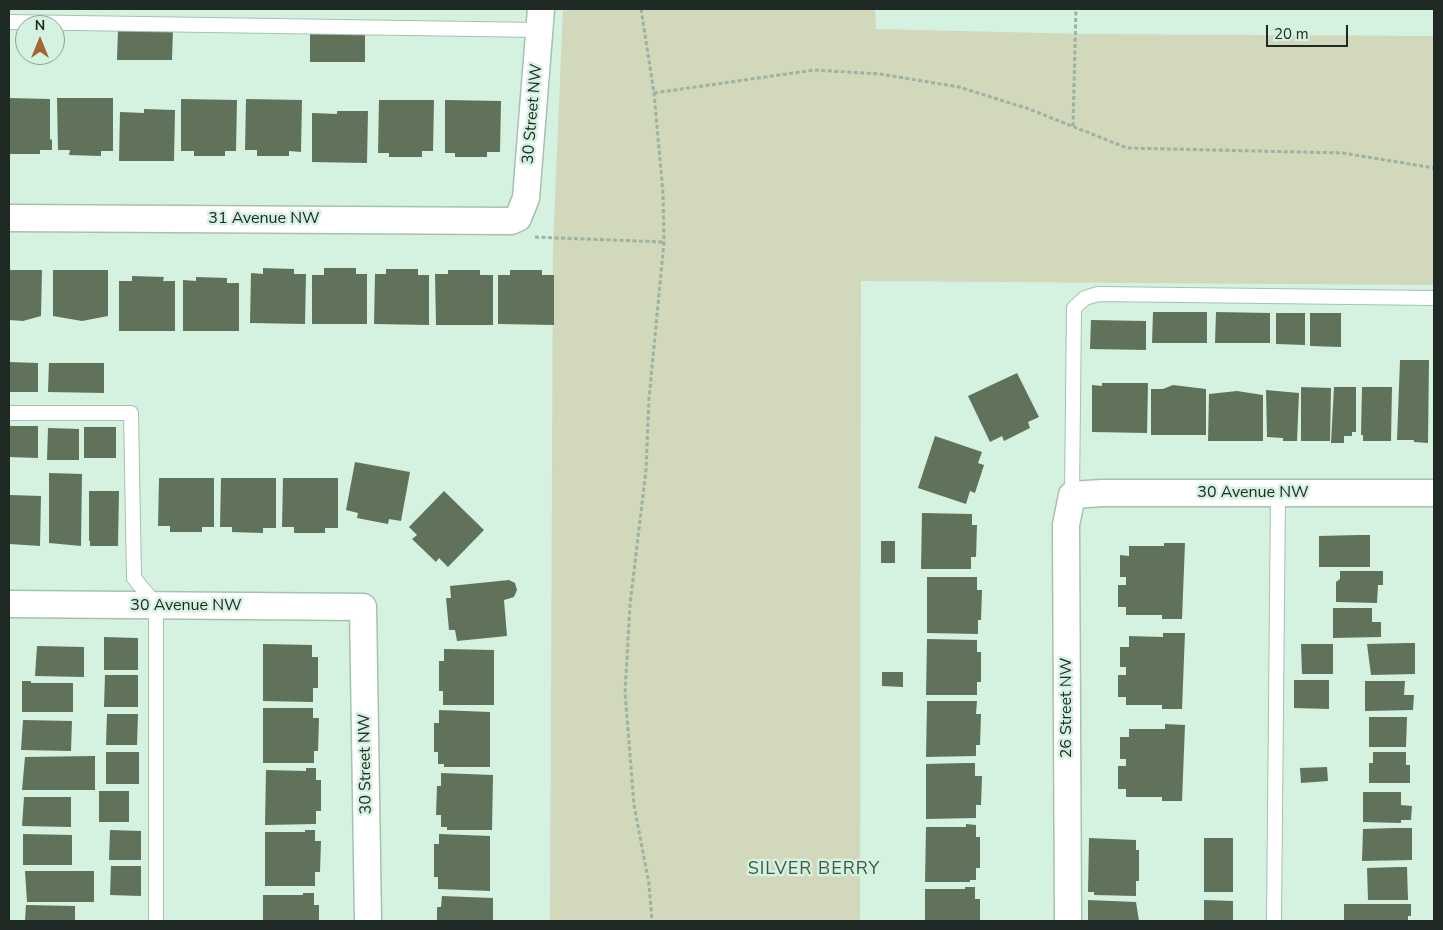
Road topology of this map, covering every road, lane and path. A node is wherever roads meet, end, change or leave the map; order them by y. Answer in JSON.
{"nodes":[{"id":1,"x":641,"y":9,"type":"edge"},
{"id":2,"x":1076,"y":9,"type":"edge"},
{"id":3,"x":541,"y":19,"type":"edge"},
{"id":4,"x":9,"y":22,"type":"edge"},
{"id":5,"x":654,"y":93,"type":"junction"},
{"id":6,"x":1073,"y":126,"type":"junction"},
{"id":7,"x":1434,"y":168,"type":"edge"},
{"id":8,"x":9,"y":218,"type":"edge"},
{"id":9,"x":518,"y":218,"type":"junction"},
{"id":10,"x":664,"y":242,"type":"junction"},
{"id":11,"x":1434,"y":298,"type":"edge"},
{"id":12,"x":9,"y":413,"type":"edge"},
{"id":13,"x":1278,"y":493,"type":"junction"},
{"id":14,"x":1434,"y":493,"type":"edge"},
{"id":15,"x":1072,"y":495,"type":"junction"},
{"id":16,"x":9,"y":604,"type":"edge"},
{"id":17,"x":156,"y":605,"type":"junction"},
{"id":18,"x":363,"y":607,"type":"joint"},
{"id":19,"x":156,"y":921,"type":"edge"},
{"id":20,"x":368,"y":921,"type":"edge"},
{"id":21,"x":652,"y":921,"type":"edge"},
{"id":22,"x":1068,"y":921,"type":"edge"},
{"id":23,"x":1274,"y":921,"type":"edge"}],
"edges":[{"from":1,"to":5,"type":"path"},
{"from":2,"to":6,"type":"path"},
{"from":3,"to":4,"type":"lane"},
{"from":3,"to":9,"type":"street","name":"30 Street NW"},
{"from":5,"to":6,"type":"path"},
{"from":5,"to":10,"type":"path"},
{"from":6,"to":7,"type":"path"},
{"from":8,"to":9,"type":"street","name":"31 Avenue NW"},
{"from":9,"to":10,"type":"path"},
{"from":10,"to":21,"type":"path"},
{"from":11,"to":15,"type":"lane"},
{"from":12,"to":17,"type":"lane"},
{"from":13,"to":14,"type":"street","name":"30 Avenue NW"},
{"from":13,"to":15,"type":"street","name":"30 Avenue NW"},
{"from":13,"to":23,"type":"lane"},
{"from":15,"to":22,"type":"street","name":"26 Street NW"},
{"from":16,"to":17,"type":"street","name":"30 Avenue NW"},
{"from":17,"to":18,"type":"street","name":"30 Avenue NW"},
{"from":17,"to":19,"type":"lane"},
{"from":18,"to":20,"type":"street","name":"30 Street NW"}]}
